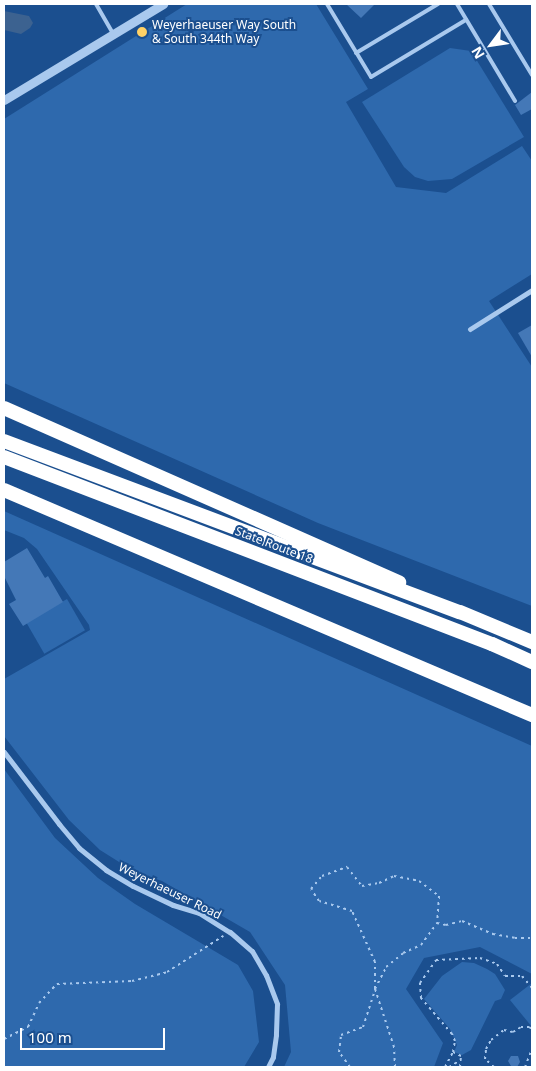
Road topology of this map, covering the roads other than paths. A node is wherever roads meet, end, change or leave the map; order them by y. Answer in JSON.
{"nodes":[{"id":1,"x":96,"y":4,"type":"edge"},
{"id":2,"x":163,"y":4,"type":"edge"},
{"id":3,"x":327,"y":4,"type":"edge"},
{"id":4,"x":438,"y":4,"type":"edge"},
{"id":5,"x":456,"y":4,"type":"edge"},
{"id":6,"x":489,"y":4,"type":"edge"},
{"id":7,"x":466,"y":20,"type":"junction"},
{"id":8,"x":113,"y":34,"type":"junction"},
{"id":9,"x":356,"y":53,"type":"junction"},
{"id":10,"x":532,"y":75,"type":"edge"},
{"id":11,"x":4,"y":100,"type":"edge"},
{"id":12,"x":515,"y":101,"type":"dead end"},
{"id":13,"x":532,"y":290,"type":"edge"},
{"id":14,"x":470,"y":329,"type":"dead end"},
{"id":15,"x":4,"y":408,"type":"edge"},
{"id":16,"x":4,"y":441,"type":"edge"},
{"id":17,"x":4,"y":458,"type":"edge"},
{"id":18,"x":6,"y":491,"type":"edge"},
{"id":19,"x":460,"y":612,"type":"junction"},
{"id":20,"x":532,"y":642,"type":"edge"},
{"id":21,"x":532,"y":662,"type":"edge"},
{"id":22,"x":532,"y":715,"type":"edge"},
{"id":23,"x":4,"y":752,"type":"edge"},
{"id":24,"x":268,"y":1067,"type":"edge"}],
"edges":[{"from":1,"to":8,"type":"lane"},
{"from":2,"to":8,"type":"street"},
{"from":3,"to":9,"type":"lane"},
{"from":4,"to":9,"type":"lane"},
{"from":5,"to":7,"type":"lane"},
{"from":6,"to":10,"type":"lane"},
{"from":7,"to":9,"type":"lane"},
{"from":7,"to":12,"type":"lane"},
{"from":8,"to":11,"type":"street"},
{"from":13,"to":14,"type":"street"},
{"from":15,"to":19,"type":"highway"},
{"from":16,"to":19,"type":"highway","name":"State Route 18"},
{"from":17,"to":21,"type":"highway","name":"State Route 18"},
{"from":18,"to":22,"type":"highway"},
{"from":19,"to":20,"type":"highway","name":"State Route 18"},
{"from":23,"to":24,"type":"street","name":"Weyerhaeuser Road"}]}
